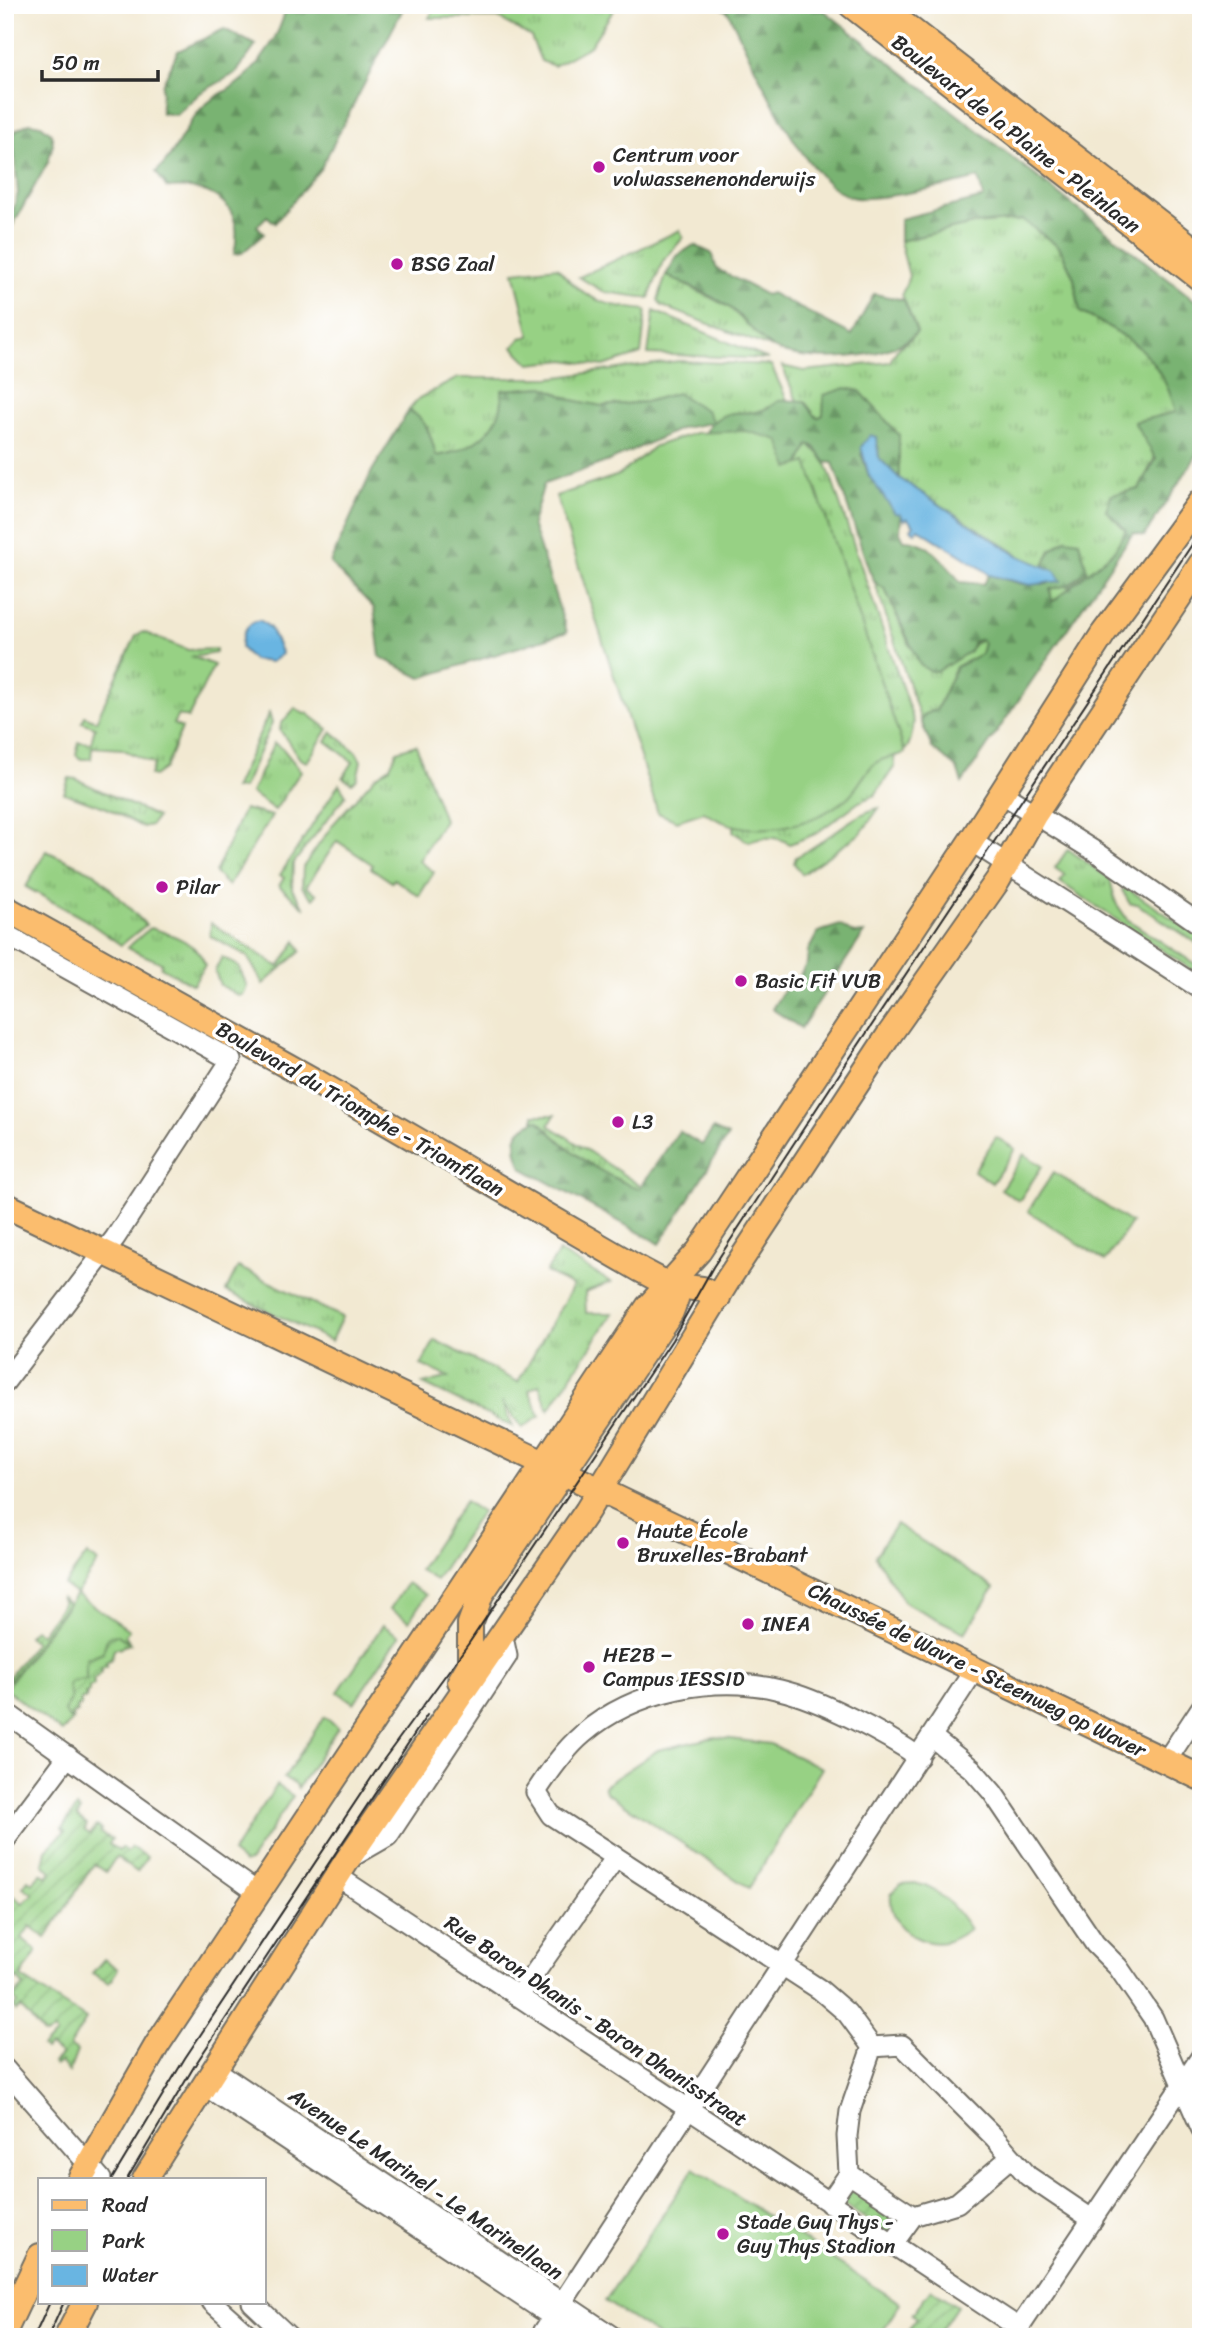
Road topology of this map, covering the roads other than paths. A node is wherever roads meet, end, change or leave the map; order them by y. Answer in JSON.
{"nodes":[{"id":1,"x":851,"y":5,"type":"edge"},
{"id":2,"x":879,"y":5,"type":"edge"},
{"id":3,"x":1154,"y":230,"type":"junction"},
{"id":4,"x":1201,"y":255,"type":"edge"},
{"id":5,"x":1201,"y":279,"type":"edge"},
{"id":6,"x":1201,"y":501,"type":"edge"},
{"id":7,"x":1201,"y":565,"type":"edge"},
{"id":8,"x":1001,"y":793,"type":"junction"},
{"id":9,"x":1035,"y":814,"type":"junction"},
{"id":10,"x":971,"y":841,"type":"junction"},
{"id":11,"x":1009,"y":864,"type":"junction"},
{"id":12,"x":5,"y":908,"type":"edge"},
{"id":13,"x":1201,"y":925,"type":"edge"},
{"id":14,"x":5,"y":934,"type":"edge"},
{"id":15,"x":1201,"y":989,"type":"edge"},
{"id":16,"x":5,"y":1205,"type":"edge"},
{"id":17,"x":104,"y":1252,"type":"junction"},
{"id":18,"x":669,"y":1285,"type":"junction"},
{"id":19,"x":718,"y":1298,"type":"junction"},
{"id":20,"x":5,"y":1382,"type":"edge"},
{"id":21,"x":554,"y":1467,"type":"junction"},
{"id":22,"x":600,"y":1489,"type":"junction"},
{"id":23,"x":502,"y":1632,"type":"junction"},
{"id":24,"x":975,"y":1669,"type":"junction"},
{"id":25,"x":1201,"y":1707,"type":"edge"},
{"id":26,"x":5,"y":1712,"type":"edge"},
{"id":27,"x":447,"y":1712,"type":"junction"},
{"id":28,"x":932,"y":1737,"type":"junction"},
{"id":29,"x":68,"y":1756,"type":"junction"},
{"id":30,"x":919,"y":1757,"type":"junction"},
{"id":31,"x":1166,"y":1761,"type":"junction"},
{"id":32,"x":1201,"y":1778,"type":"edge"},
{"id":33,"x":5,"y":1840,"type":"edge"},
{"id":34,"x":616,"y":1857,"type":"junction"},
{"id":35,"x":342,"y":1868,"type":"junction"},
{"id":36,"x":257,"y":1892,"type":"junction"},
{"id":37,"x":780,"y":1965,"type":"junction"},
{"id":38,"x":519,"y":1997,"type":"junction"},
{"id":39,"x":872,"y":2047,"type":"junction"},
{"id":40,"x":1201,"y":2057,"type":"edge"},
{"id":41,"x":5,"y":2069,"type":"edge"},
{"id":42,"x":209,"y":2077,"type":"junction"},
{"id":43,"x":1182,"y":2085,"type":"junction"},
{"id":44,"x":688,"y":2108,"type":"junction"},
{"id":45,"x":1201,"y":2128,"type":"edge"},
{"id":46,"x":1010,"y":2158,"type":"junction"},
{"id":47,"x":849,"y":2174,"type":"junction"},
{"id":48,"x":90,"y":2175,"type":"edge"},
{"id":49,"x":146,"y":2178,"type":"edge"},
{"id":50,"x":829,"y":2203,"type":"junction"},
{"id":51,"x":913,"y":2216,"type":"junction"},
{"id":52,"x":1093,"y":2220,"type":"junction"},
{"id":53,"x":892,"y":2245,"type":"junction"},
{"id":54,"x":38,"y":2260,"type":"edge"},
{"id":55,"x":84,"y":2304,"type":"edge"},
{"id":56,"x":214,"y":2304,"type":"edge"},
{"id":57,"x":257,"y":2307,"type":"edge"},
{"id":58,"x":557,"y":2310,"type":"junction"},
{"id":59,"x":5,"y":2330,"type":"edge"},
{"id":60,"x":1016,"y":2332,"type":"edge"},
{"id":61,"x":248,"y":2334,"type":"edge"},
{"id":62,"x":67,"y":2337,"type":"edge"},
{"id":63,"x":289,"y":2337,"type":"edge"},
{"id":64,"x":540,"y":2337,"type":"edge"},
{"id":65,"x":583,"y":2337,"type":"edge"},
{"id":66,"x":613,"y":2337,"type":"edge"}],
"edges":[{"from":1,"to":3,"type":"main road","name":"Boulevard de la Plaine - Pleinlaan"},
{"from":2,"to":3,"type":"main road","name":"Boulevard de la Plaine - Pleinlaan"},
{"from":3,"to":4,"type":"main road","name":"Boulevard de la Plaine - Pleinlaan"},
{"from":3,"to":5,"type":"main road","name":"Boulevard de la Plaine - Pleinlaan"},
{"from":6,"to":8,"type":"main road"},
{"from":7,"to":9,"type":"main road"},
{"from":8,"to":9,"type":"street"},
{"from":8,"to":10,"type":"main road"},
{"from":9,"to":11,"type":"main road"},
{"from":9,"to":13,"type":"street"},
{"from":10,"to":11,"type":"street"},
{"from":10,"to":18,"type":"main road"},
{"from":11,"to":15,"type":"street"},
{"from":11,"to":19,"type":"main road"},
{"from":12,"to":18,"type":"main road","name":"Boulevard du Triomphe - Triomflaan"},
{"from":14,"to":17,"type":"street","name":"Boulevard du Triomphe - Triomflaan"},
{"from":16,"to":17,"type":"main road","name":"Chaussée de Wavre - Steenweg op Waver"},
{"from":17,"to":20,"type":"street"},
{"from":17,"to":21,"type":"main road","name":"Chaussée de Wavre - Steenweg op Waver"},
{"from":18,"to":19,"type":"main road","name":"Boulevard du Triomphe - Triomflaan"},
{"from":18,"to":21,"type":"main road"},
{"from":19,"to":22,"type":"main road"},
{"from":21,"to":22,"type":"main road","name":"Chaussée de Wavre - Steenweg op Waver"},
{"from":21,"to":27,"type":"main road"},
{"from":21,"to":36,"type":"main road"},
{"from":22,"to":23,"type":"main road"},
{"from":22,"to":24,"type":"main road","name":"Chaussée de Wavre - Steenweg op Waver"},
{"from":23,"to":27,"type":"main road"},
{"from":23,"to":35,"type":"street"},
{"from":24,"to":28,"type":"street"},
{"from":24,"to":31,"type":"main road","name":"Chaussée de Wavre - Steenweg op Waver"},
{"from":25,"to":31,"type":"street"},
{"from":26,"to":29,"type":"street"},
{"from":27,"to":35,"type":"main road"},
{"from":28,"to":30,"type":"street"},
{"from":28,"to":43,"type":"street"},
{"from":29,"to":33,"type":"street"},
{"from":29,"to":36,"type":"street"},
{"from":30,"to":34,"type":"street"},
{"from":30,"to":37,"type":"street"},
{"from":31,"to":32,"type":"main road","name":"Chaussée de Wavre - Steenweg op Waver"},
{"from":34,"to":37,"type":"street"},
{"from":34,"to":38,"type":"street"},
{"from":35,"to":38,"type":"street","name":"Rue Baron Dhanis - Baron Dhanisstraat"},
{"from":35,"to":42,"type":"main road"},
{"from":36,"to":48,"type":"main road"},
{"from":37,"to":39,"type":"street"},
{"from":37,"to":44,"type":"street"},
{"from":38,"to":44,"type":"street","name":"Rue Baron Dhanis - Baron Dhanisstraat"},
{"from":39,"to":46,"type":"street"},
{"from":39,"to":47,"type":"street"},
{"from":40,"to":43,"type":"street"},
{"from":41,"to":48,"type":"street"},
{"from":42,"to":49,"type":"main road"},
{"from":42,"to":58,"type":"street","name":"Avenue Le Marinel - Le Marinellaan"},
{"from":43,"to":45,"type":"street"},
{"from":43,"to":52,"type":"street"},
{"from":44,"to":50,"type":"street","name":"Rue Baron Dhanis - Baron Dhanisstraat"},
{"from":44,"to":58,"type":"street"},
{"from":46,"to":51,"type":"street"},
{"from":46,"to":52,"type":"street"},
{"from":47,"to":50,"type":"street"},
{"from":47,"to":51,"type":"street"},
{"from":50,"to":53,"type":"street","name":"Rue Baron Dhanis - Baron Dhanisstraat"},
{"from":51,"to":53,"type":"street"},
{"from":52,"to":60,"type":"street"},
{"from":53,"to":60,"type":"street","name":"Rue Baron Dhanis - Baron Dhanisstraat"},
{"from":54,"to":59,"type":"main road"},
{"from":55,"to":62,"type":"main road"},
{"from":56,"to":61,"type":"street"},
{"from":57,"to":61,"type":"street"},
{"from":57,"to":63,"type":"street"},
{"from":58,"to":64,"type":"street"},
{"from":58,"to":65,"type":"street","name":"Avenue Le Marinel - Le Marinellaan"},
{"from":58,"to":66,"type":"street","name":"Avenue Le Marinel - Le Marinellaan"}]}
